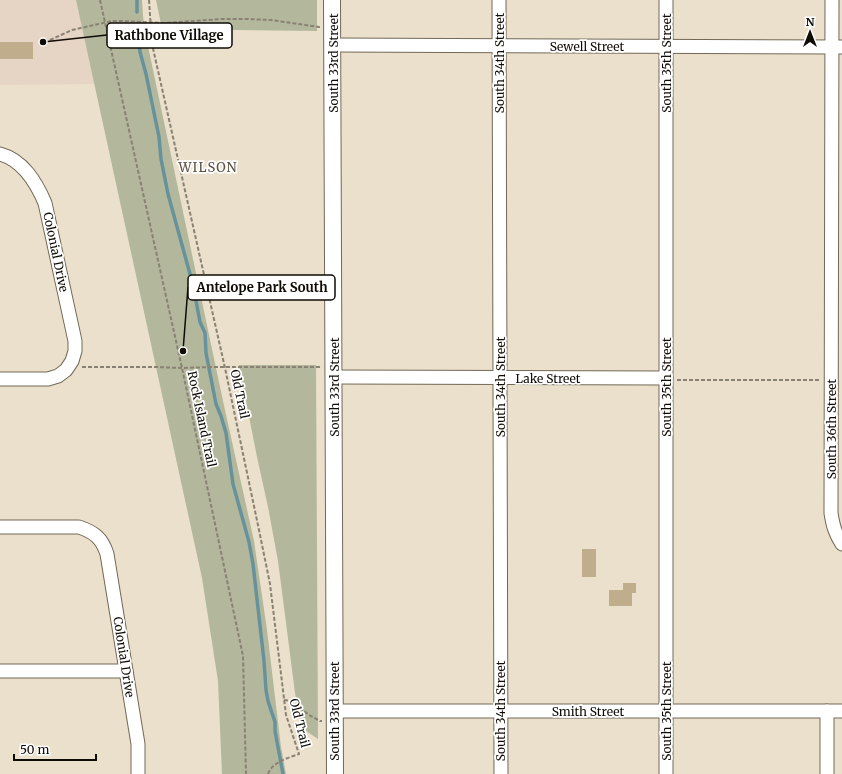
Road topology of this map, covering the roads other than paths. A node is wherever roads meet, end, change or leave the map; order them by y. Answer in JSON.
{"nodes":[{"id":1,"x":332,"y":0,"type":"edge"},
{"id":2,"x":499,"y":0,"type":"edge"},
{"id":3,"x":666,"y":0,"type":"edge"},
{"id":4,"x":832,"y":0,"type":"edge"},
{"id":5,"x":333,"y":45,"type":"junction"},
{"id":6,"x":500,"y":46,"type":"junction"},
{"id":7,"x":666,"y":46,"type":"junction"},
{"id":8,"x":837,"y":47,"type":"edge"},
{"id":9,"x":2,"y":153,"type":"edge"},
{"id":10,"x":334,"y":372,"type":"junction"},
{"id":11,"x":500,"y":378,"type":"junction"},
{"id":12,"x":0,"y":379,"type":"edge"},
{"id":13,"x":666,"y":379,"type":"junction"},
{"id":14,"x":0,"y":526,"type":"edge"},
{"id":15,"x":842,"y":544,"type":"edge"},
{"id":16,"x":0,"y":671,"type":"edge"},
{"id":17,"x":126,"y":671,"type":"junction"},
{"id":18,"x":500,"y":711,"type":"junction"},
{"id":19,"x":666,"y":711,"type":"junction"},
{"id":20,"x":827,"y":711,"type":"junction"},
{"id":21,"x":842,"y":711,"type":"edge"},
{"id":22,"x":334,"y":717,"type":"junction"},
{"id":23,"x":138,"y":774,"type":"edge"},
{"id":24,"x":334,"y":774,"type":"edge"},
{"id":25,"x":500,"y":774,"type":"edge"},
{"id":26,"x":666,"y":774,"type":"edge"},
{"id":27,"x":827,"y":774,"type":"edge"}],
"edges":[{"from":1,"to":5,"type":"main road","name":"South 33rd Street"},
{"from":2,"to":6,"type":"street","name":"South 34th Street"},
{"from":3,"to":7,"type":"street","name":"South 35th Street"},
{"from":4,"to":8,"type":"street","name":"South 36th Street"},
{"from":5,"to":6,"type":"street","name":"Sewell Street"},
{"from":5,"to":10,"type":"main road","name":"South 33rd Street"},
{"from":6,"to":7,"type":"street","name":"Sewell Street"},
{"from":6,"to":11,"type":"street","name":"South 34th Street"},
{"from":7,"to":8,"type":"street","name":"Sewell Street"},
{"from":7,"to":13,"type":"street","name":"South 35th Street"},
{"from":8,"to":15,"type":"street","name":"South 36th Street"},
{"from":9,"to":12,"type":"street","name":"Colonial Drive"},
{"from":10,"to":11,"type":"street","name":"Lake Street"},
{"from":10,"to":22,"type":"main road","name":"South 33rd Street"},
{"from":11,"to":13,"type":"street","name":"Lake Street"},
{"from":11,"to":18,"type":"street","name":"South 34th Street"},
{"from":13,"to":19,"type":"street","name":"South 35th Street"},
{"from":14,"to":17,"type":"street","name":"Colonial Drive"},
{"from":16,"to":17,"type":"street"},
{"from":17,"to":23,"type":"street","name":"Colonial Drive"},
{"from":18,"to":19,"type":"street","name":"Smith Street"},
{"from":18,"to":22,"type":"street","name":"Smith Street"},
{"from":18,"to":25,"type":"street","name":"South 34th Street"},
{"from":19,"to":20,"type":"street","name":"Smith Street"},
{"from":19,"to":26,"type":"street","name":"South 35th Street"},
{"from":20,"to":21,"type":"street","name":"Smith Street"},
{"from":20,"to":27,"type":"street"},
{"from":22,"to":24,"type":"main road","name":"South 33rd Street"}]}
